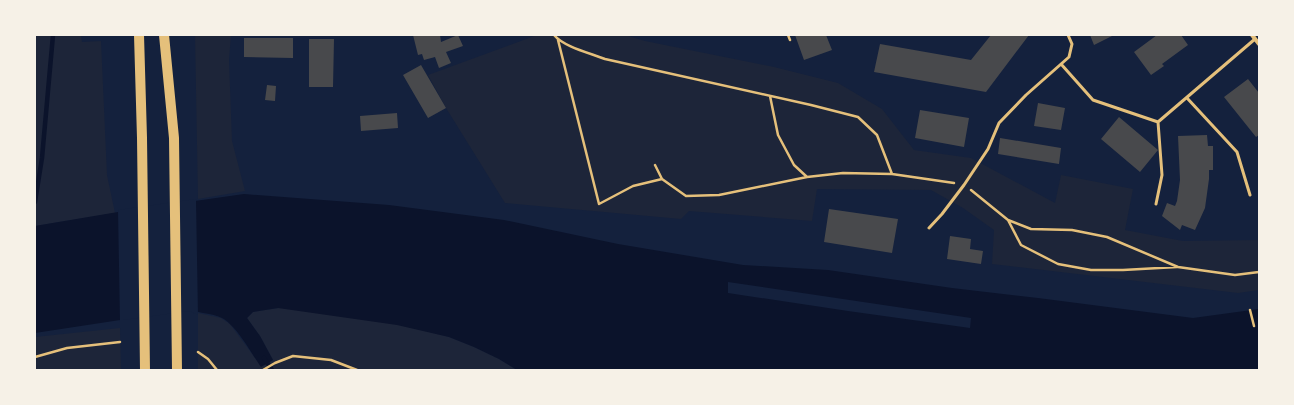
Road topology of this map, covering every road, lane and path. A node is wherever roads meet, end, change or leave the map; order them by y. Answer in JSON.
{"nodes":[{"id":1,"x":139,"y":35,"type":"edge"},
{"id":2,"x":164,"y":35,"type":"edge"},
{"id":3,"x":554,"y":35,"type":"edge"},
{"id":4,"x":788,"y":35,"type":"edge"},
{"id":5,"x":1068,"y":35,"type":"edge"},
{"id":6,"x":1252,"y":35,"type":"edge"},
{"id":7,"x":1255,"y":39,"type":"junction"},
{"id":8,"x":558,"y":40,"type":"junction"},
{"id":9,"x":790,"y":40,"type":"dead end"},
{"id":10,"x":1259,"y":44,"type":"edge"},
{"id":11,"x":1061,"y":64,"type":"junction"},
{"id":12,"x":770,"y":96,"type":"junction"},
{"id":13,"x":1187,"y":98,"type":"junction"},
{"id":14,"x":1158,"y":122,"type":"junction"},
{"id":15,"x":656,"y":165,"type":"dead end"},
{"id":16,"x":892,"y":174,"type":"junction"},
{"id":17,"x":807,"y":177,"type":"junction"},
{"id":18,"x":662,"y":179,"type":"junction"},
{"id":19,"x":964,"y":185,"type":"junction"},
{"id":20,"x":1250,"y":195,"type":"dead end"},
{"id":21,"x":1156,"y":204,"type":"dead end"},
{"id":22,"x":1008,"y":220,"type":"junction"},
{"id":23,"x":930,"y":228,"type":"dead end"},
{"id":24,"x":1178,"y":268,"type":"junction"},
{"id":25,"x":1259,"y":272,"type":"edge"},
{"id":26,"x":1250,"y":310,"type":"dead end"},
{"id":27,"x":1254,"y":326,"type":"dead end"},
{"id":28,"x":120,"y":342,"type":"dead end"},
{"id":29,"x":198,"y":352,"type":"dead end"},
{"id":30,"x":35,"y":357,"type":"edge"},
{"id":31,"x":145,"y":370,"type":"edge"},
{"id":32,"x":177,"y":370,"type":"edge"},
{"id":33,"x":217,"y":370,"type":"edge"},
{"id":34,"x":263,"y":370,"type":"edge"},
{"id":35,"x":357,"y":370,"type":"edge"}],
"edges":[{"from":1,"to":31,"type":"main road"},
{"from":2,"to":32,"type":"main road"},
{"from":3,"to":8,"type":"path"},
{"from":4,"to":9,"type":"path"},
{"from":5,"to":11,"type":"lane"},
{"from":6,"to":7,"type":"street"},
{"from":7,"to":10,"type":"street"},
{"from":7,"to":13,"type":"lane"},
{"from":8,"to":12,"type":"path"},
{"from":8,"to":18,"type":"path"},
{"from":11,"to":14,"type":"lane"},
{"from":11,"to":19,"type":"lane"},
{"from":12,"to":16,"type":"path"},
{"from":12,"to":17,"type":"path"},
{"from":13,"to":14,"type":"lane"},
{"from":13,"to":20,"type":"lane"},
{"from":14,"to":21,"type":"lane"},
{"from":15,"to":18,"type":"path"},
{"from":16,"to":17,"type":"path"},
{"from":16,"to":19,"type":"path"},
{"from":17,"to":18,"type":"path"},
{"from":19,"to":22,"type":"path"},
{"from":19,"to":23,"type":"lane"},
{"from":22,"to":24,"type":"path"},
{"from":22,"to":24,"type":"path"},
{"from":24,"to":25,"type":"path"},
{"from":26,"to":27,"type":"path"},
{"from":28,"to":30,"type":"path"},
{"from":29,"to":33,"type":"path"},
{"from":34,"to":35,"type":"path"}]}
